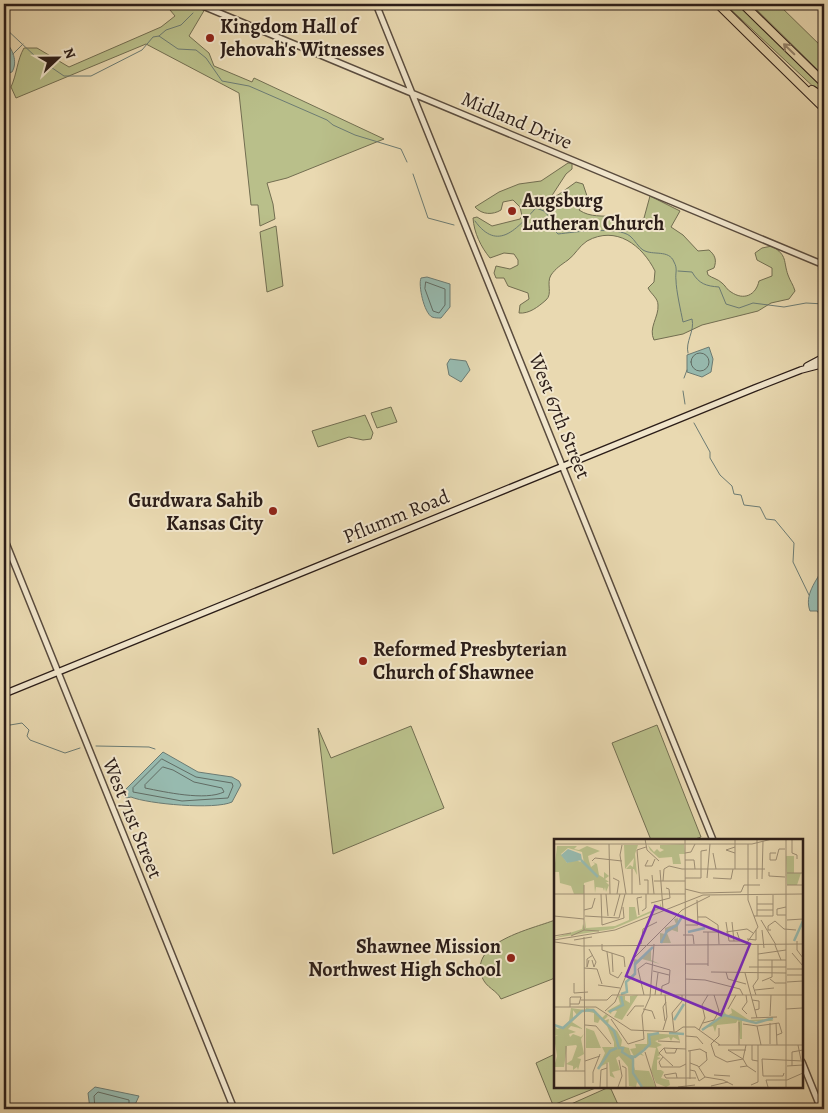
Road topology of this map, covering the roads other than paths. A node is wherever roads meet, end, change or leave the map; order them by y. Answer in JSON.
{"nodes":[{"id":1,"x":198,"y":4,"type":"edge"},
{"id":2,"x":376,"y":4,"type":"edge"},
{"id":3,"x":718,"y":4,"type":"edge"},
{"id":4,"x":743,"y":4,"type":"edge"},
{"id":5,"x":770,"y":55,"type":"junction"},
{"id":6,"x":824,"y":83,"type":"edge"},
{"id":7,"x":412,"y":92,"type":"junction"},
{"id":8,"x":824,"y":98,"type":"edge"},
{"id":9,"x":824,"y":108,"type":"edge"},
{"id":10,"x":824,"y":265,"type":"edge"},
{"id":11,"x":824,"y":357,"type":"edge"},
{"id":12,"x":824,"y":364,"type":"edge"},
{"id":13,"x":801,"y":370,"type":"junction"},
{"id":14,"x":564,"y":466,"type":"junction"},
{"id":15,"x":4,"y":538,"type":"edge"},
{"id":16,"x":58,"y":672,"type":"junction"},
{"id":17,"x":4,"y":694,"type":"edge"},
{"id":18,"x":713,"y":839,"type":"edge"},
{"id":19,"x":803,"y":1064,"type":"edge"},
{"id":20,"x":234,"y":1109,"type":"edge"},
{"id":21,"x":821,"y":1109,"type":"edge"}],
"edges":[{"from":1,"to":7,"type":"street","name":"Midland Drive"},
{"from":2,"to":7,"type":"street","name":"West 67th Street"},
{"from":3,"to":5,"type":"highway"},
{"from":6,"to":4,"type":"highway","one_way":true},
{"from":5,"to":8,"type":"highway"},
{"from":5,"to":9,"type":"highway"},
{"from":7,"to":10,"type":"street","name":"Midland Drive"},
{"from":7,"to":14,"type":"street","name":"West 67th Street"},
{"from":11,"to":13,"type":"main road","name":"Pflumm Road"},
{"from":12,"to":13,"type":"main road","name":"Pflumm Road"},
{"from":13,"to":14,"type":"main road","name":"Pflumm Road"},
{"from":14,"to":16,"type":"main road","name":"Pflumm Road"},
{"from":14,"to":18,"type":"street","name":"West 67th Street"},
{"from":15,"to":16,"type":"street","name":"West 71st Street"},
{"from":16,"to":17,"type":"main road","name":"Pflumm Road"},
{"from":16,"to":20,"type":"street","name":"West 71st Street"},
{"from":19,"to":21,"type":"street"}]}
